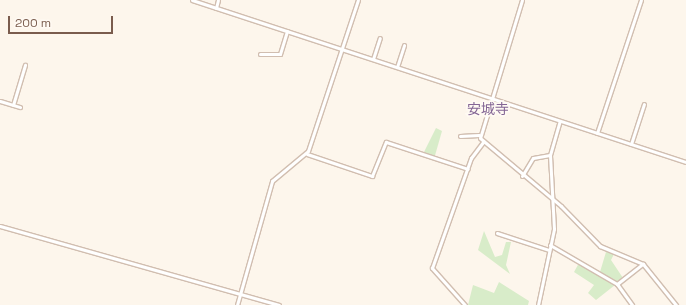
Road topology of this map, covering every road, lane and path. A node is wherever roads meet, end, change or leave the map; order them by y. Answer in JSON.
{"nodes":[{"id":1,"x":192,"y":0,"type":"edge"},
{"id":2,"x":218,"y":0,"type":"edge"},
{"id":3,"x":358,"y":0,"type":"edge"},
{"id":4,"x":522,"y":0,"type":"edge"},
{"id":5,"x":641,"y":0,"type":"edge"},
{"id":6,"x":216,"y":8,"type":"junction"},
{"id":7,"x":287,"y":31,"type":"junction"},
{"id":8,"x":380,"y":38,"type":"dead end"},
{"id":9,"x":404,"y":45,"type":"dead end"},
{"id":10,"x":342,"y":49,"type":"junction"},
{"id":11,"x":260,"y":54,"type":"dead end"},
{"id":12,"x":373,"y":59,"type":"junction"},
{"id":13,"x":25,"y":64,"type":"dead end"},
{"id":14,"x":397,"y":67,"type":"junction"},
{"id":15,"x":491,"y":97,"type":"junction"},
{"id":16,"x":0,"y":101,"type":"edge"},
{"id":17,"x":644,"y":104,"type":"dead end"},
{"id":18,"x":13,"y":105,"type":"junction"},
{"id":19,"x":20,"y":107,"type":"dead end"},
{"id":20,"x":560,"y":121,"type":"junction"},
{"id":21,"x":597,"y":133,"type":"junction"},
{"id":22,"x":479,"y":135,"type":"junction"},
{"id":23,"x":460,"y":136,"type":"dead end"},
{"id":24,"x":484,"y":142,"type":"junction"},
{"id":25,"x":631,"y":144,"type":"junction"},
{"id":26,"x":307,"y":154,"type":"junction"},
{"id":27,"x":550,"y":155,"type":"junction"},
{"id":28,"x":686,"y":162,"type":"edge"},
{"id":29,"x":468,"y":169,"type":"junction"},
{"id":30,"x":522,"y":176,"type":"junction"},
{"id":31,"x":554,"y":202,"type":"junction"},
{"id":32,"x":0,"y":226,"type":"edge"},
{"id":33,"x":497,"y":233,"type":"dead end"},
{"id":34,"x":550,"y":245,"type":"junction"},
{"id":35,"x":549,"y":250,"type":"junction"},
{"id":36,"x":643,"y":264,"type":"junction"},
{"id":37,"x":617,"y":284,"type":"junction"},
{"id":38,"x":240,"y":294,"type":"junction"},
{"id":39,"x":237,"y":305,"type":"edge"},
{"id":40,"x":279,"y":305,"type":"edge"},
{"id":41,"x":465,"y":305,"type":"edge"},
{"id":42,"x":538,"y":305,"type":"edge"},
{"id":43,"x":632,"y":305,"type":"edge"},
{"id":44,"x":676,"y":305,"type":"edge"}],
"edges":[{"from":1,"to":6,"type":"street"},
{"from":2,"to":6,"type":"street"},
{"from":3,"to":10,"type":"street"},
{"from":4,"to":15,"type":"street"},
{"from":5,"to":21,"type":"street"},
{"from":6,"to":7,"type":"street"},
{"from":7,"to":10,"type":"street"},
{"from":7,"to":11,"type":"street"},
{"from":8,"to":12,"type":"street"},
{"from":9,"to":14,"type":"street"},
{"from":10,"to":12,"type":"street"},
{"from":10,"to":26,"type":"street"},
{"from":12,"to":14,"type":"street"},
{"from":13,"to":18,"type":"street"},
{"from":14,"to":15,"type":"street"},
{"from":15,"to":20,"type":"street"},
{"from":15,"to":22,"type":"street"},
{"from":16,"to":18,"type":"street"},
{"from":17,"to":25,"type":"street"},
{"from":18,"to":19,"type":"street"},
{"from":20,"to":21,"type":"street"},
{"from":20,"to":27,"type":"street"},
{"from":21,"to":25,"type":"street"},
{"from":22,"to":23,"type":"street"},
{"from":22,"to":24,"type":"street"},
{"from":24,"to":29,"type":"street"},
{"from":24,"to":30,"type":"street"},
{"from":25,"to":28,"type":"street"},
{"from":26,"to":29,"type":"street"},
{"from":26,"to":38,"type":"street"},
{"from":27,"to":30,"type":"street"},
{"from":27,"to":31,"type":"street"},
{"from":29,"to":41,"type":"street"},
{"from":30,"to":31,"type":"street"},
{"from":31,"to":34,"type":"street"},
{"from":31,"to":36,"type":"street"},
{"from":32,"to":38,"type":"street"},
{"from":33,"to":35,"type":"street"},
{"from":34,"to":35,"type":"street"},
{"from":34,"to":37,"type":"street"},
{"from":35,"to":42,"type":"street"},
{"from":36,"to":37,"type":"street"},
{"from":36,"to":44,"type":"street"},
{"from":37,"to":43,"type":"street"},
{"from":38,"to":39,"type":"street"},
{"from":38,"to":40,"type":"street"}]}
